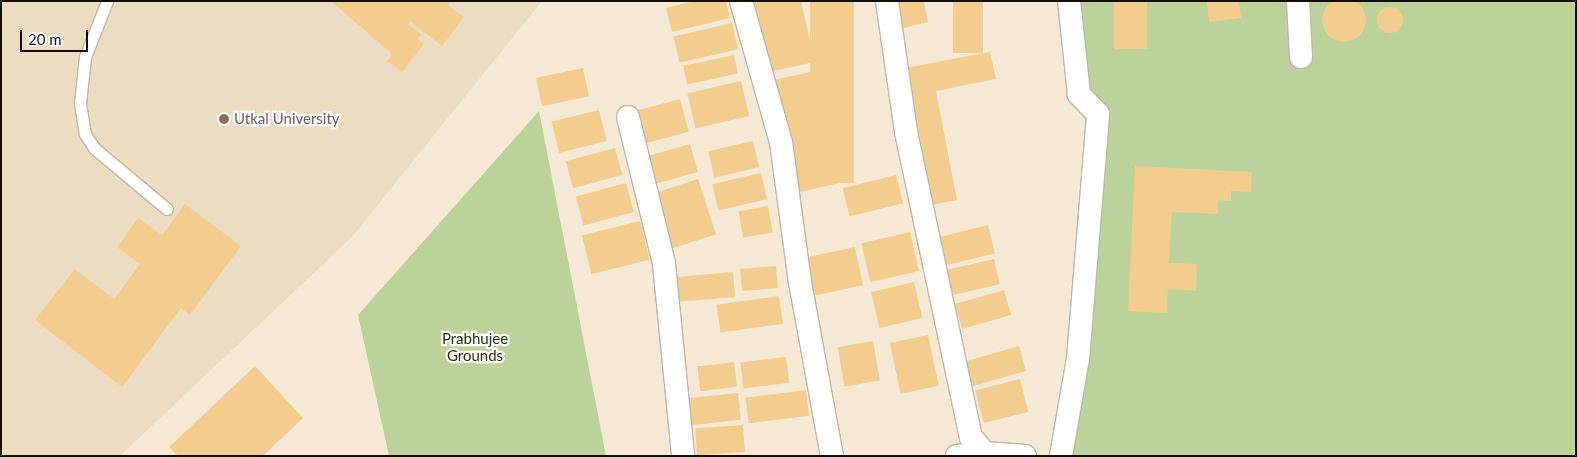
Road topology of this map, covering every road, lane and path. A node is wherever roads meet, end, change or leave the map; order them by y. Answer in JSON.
{"nodes":[{"id":1,"x":107,"y":1,"type":"edge"},
{"id":2,"x":741,"y":1,"type":"edge"},
{"id":3,"x":886,"y":1,"type":"edge"},
{"id":4,"x":1069,"y":1,"type":"edge"},
{"id":5,"x":1298,"y":1,"type":"edge"},
{"id":6,"x":1301,"y":58,"type":"dead end"},
{"id":7,"x":628,"y":117,"type":"dead end"},
{"id":8,"x":167,"y":209,"type":"dead end"},
{"id":9,"x":985,"y":453,"type":"junction"},
{"id":10,"x":683,"y":456,"type":"edge"},
{"id":11,"x":832,"y":456,"type":"edge"},
{"id":12,"x":957,"y":456,"type":"edge"},
{"id":13,"x":1025,"y":456,"type":"edge"},
{"id":14,"x":1061,"y":456,"type":"edge"}],
"edges":[{"from":1,"to":8,"type":"lane"},
{"from":2,"to":11,"type":"street"},
{"from":3,"to":9,"type":"street"},
{"from":4,"to":14,"type":"street"},
{"from":5,"to":6,"type":"street"},
{"from":7,"to":10,"type":"street"},
{"from":9,"to":12,"type":"street"},
{"from":9,"to":13,"type":"street"}]}
